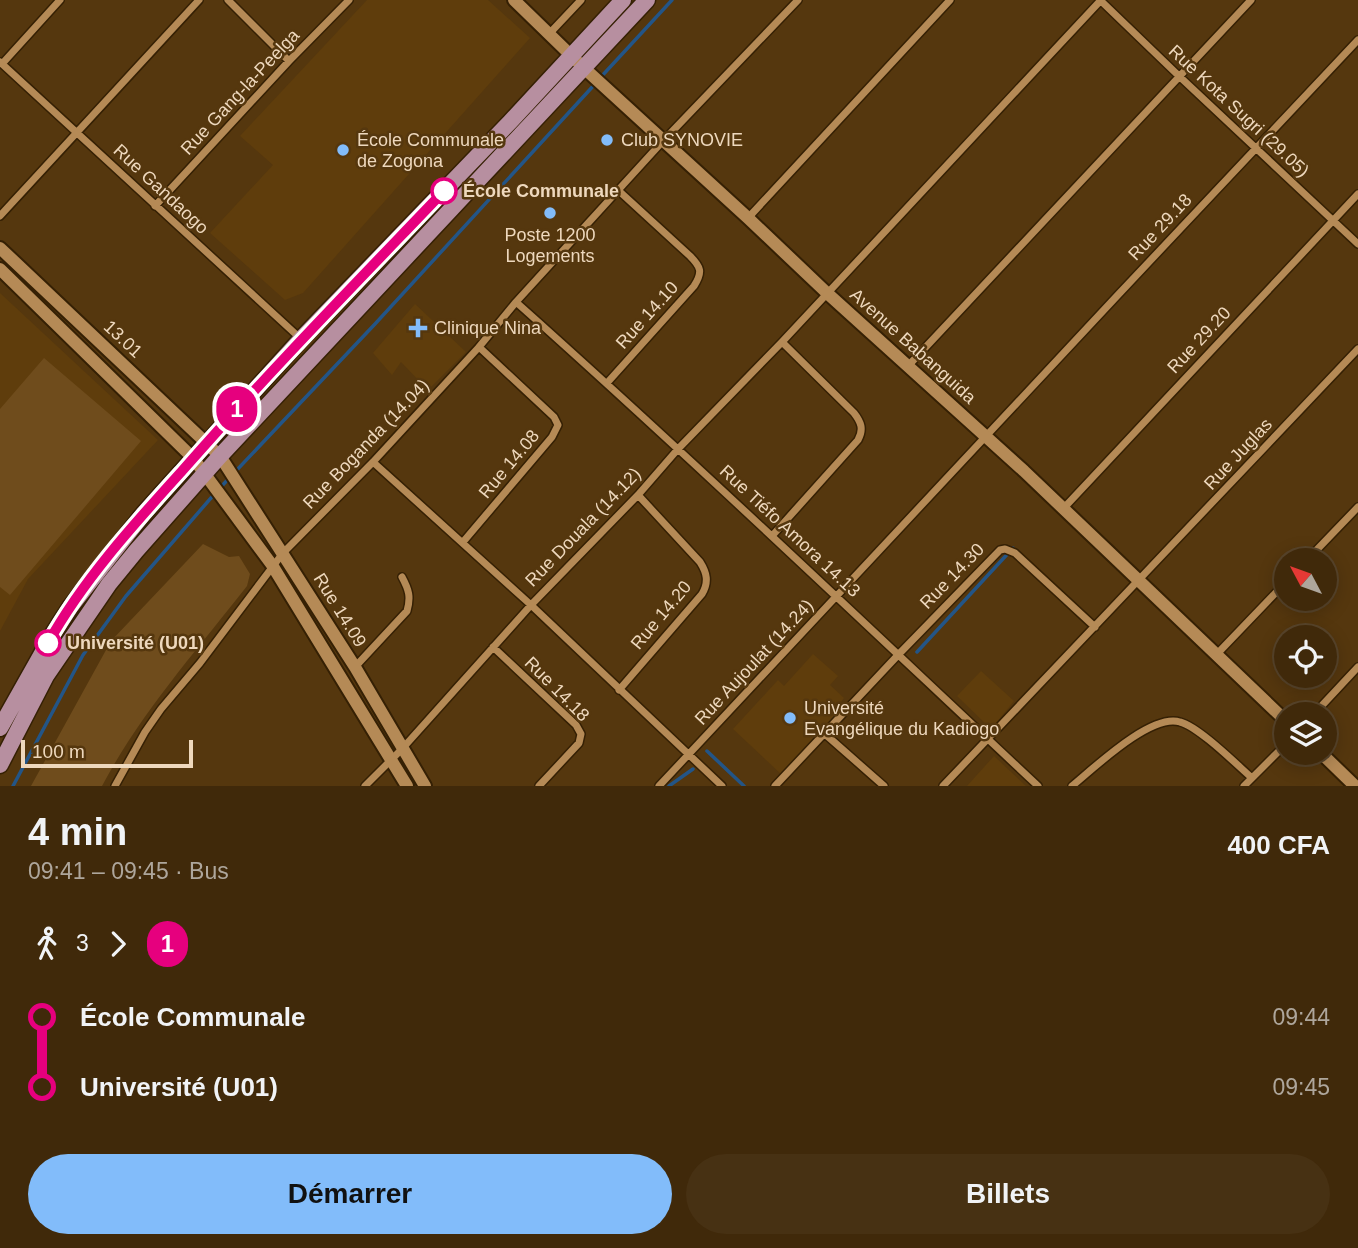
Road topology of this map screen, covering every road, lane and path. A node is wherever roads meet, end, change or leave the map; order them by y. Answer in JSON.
{"nodes":[{"id":1,"x":60,"y":0,"type":"edge"},
{"id":2,"x":199,"y":0,"type":"edge"},
{"id":3,"x":229,"y":0,"type":"edge"},
{"id":4,"x":349,"y":0,"type":"edge"},
{"id":5,"x":514,"y":0,"type":"edge"},
{"id":6,"x":581,"y":0,"type":"edge"},
{"id":7,"x":623,"y":0,"type":"edge"},
{"id":8,"x":647,"y":0,"type":"edge"},
{"id":9,"x":798,"y":0,"type":"edge"},
{"id":10,"x":950,"y":0,"type":"edge"},
{"id":11,"x":1101,"y":0,"type":"edge"},
{"id":12,"x":1251,"y":0,"type":"edge"},
{"id":13,"x":549,"y":34,"type":"junction"},
{"id":14,"x":1358,"y":40,"type":"edge"},
{"id":15,"x":572,"y":55,"type":"junction"},
{"id":16,"x":289,"y":61,"type":"junction"},
{"id":17,"x":1,"y":63,"type":"edge"},
{"id":18,"x":584,"y":68,"type":"junction"},
{"id":19,"x":1180,"y":77,"type":"junction"},
{"id":20,"x":77,"y":133,"type":"junction"},
{"id":21,"x":663,"y":141,"type":"junction"},
{"id":22,"x":1256,"y":148,"type":"junction"},
{"id":23,"x":619,"y":191,"type":"junction"},
{"id":24,"x":1358,"y":194,"type":"edge"},
{"id":25,"x":155,"y":206,"type":"junction"},
{"id":26,"x":0,"y":216,"type":"edge"},
{"id":27,"x":748,"y":218,"type":"junction"},
{"id":28,"x":1333,"y":221,"type":"junction"},
{"id":29,"x":1358,"y":244,"type":"edge"},
{"id":30,"x":0,"y":248,"type":"edge"},
{"id":31,"x":0,"y":269,"type":"edge"},
{"id":32,"x":827,"y":293,"type":"junction"},
{"id":33,"x":516,"y":303,"type":"junction"},
{"id":34,"x":301,"y":340,"type":"junction"},
{"id":35,"x":782,"y":342,"type":"junction"},
{"id":36,"x":480,"y":347,"type":"junction"},
{"id":37,"x":1358,"y":349,"type":"edge"},
{"id":38,"x":908,"y":366,"type":"junction"},
{"id":39,"x":607,"y":383,"type":"junction"},
{"id":40,"x":986,"y":436,"type":"junction"},
{"id":41,"x":207,"y":442,"type":"junction"},
{"id":42,"x":678,"y":449,"type":"junction"},
{"id":43,"x":220,"y":456,"type":"junction"},
{"id":44,"x":193,"y":458,"type":"junction"},
{"id":45,"x":373,"y":462,"type":"junction"},
{"id":46,"x":204,"y":473,"type":"junction"},
{"id":47,"x":638,"y":495,"type":"junction"},
{"id":48,"x":1358,"y":507,"type":"edge"},
{"id":49,"x":1063,"y":509,"type":"junction"},
{"id":50,"x":772,"y":536,"type":"junction"},
{"id":51,"x":463,"y":542,"type":"junction"},
{"id":52,"x":1319,"y":548,"type":"edge"},
{"id":53,"x":283,"y":552,"type":"junction"},
{"id":54,"x":272,"y":565,"type":"junction"},
{"id":55,"x":402,"y":577,"type":"dead end"},
{"id":56,"x":1140,"y":580,"type":"junction"},
{"id":57,"x":1274,"y":595,"type":"edge"},
{"id":58,"x":837,"y":596,"type":"junction"},
{"id":59,"x":531,"y":605,"type":"junction"},
{"id":60,"x":1094,"y":627,"type":"junction"},
{"id":61,"x":493,"y":647,"type":"junction"},
{"id":62,"x":899,"y":654,"type":"junction"},
{"id":63,"x":1217,"y":654,"type":"junction"},
{"id":64,"x":355,"y":667,"type":"junction"},
{"id":65,"x":1358,"y":667,"type":"edge"},
{"id":66,"x":619,"y":690,"type":"junction"},
{"id":67,"x":1325,"y":702,"type":"edge"},
{"id":68,"x":1274,"y":709,"type":"edge"},
{"id":69,"x":0,"y":728,"type":"edge"},
{"id":70,"x":825,"y":733,"type":"junction"},
{"id":71,"x":988,"y":738,"type":"junction"},
{"id":72,"x":402,"y":749,"type":"junction"},
{"id":73,"x":688,"y":755,"type":"junction"},
{"id":74,"x":1274,"y":756,"type":"edge"},
{"id":75,"x":391,"y":760,"type":"junction"},
{"id":76,"x":0,"y":765,"type":"edge"},
{"id":77,"x":1333,"y":765,"type":"edge"},
{"id":78,"x":1252,"y":778,"type":"junction"},
{"id":79,"x":115,"y":786,"type":"edge"},
{"id":80,"x":365,"y":786,"type":"edge"},
{"id":81,"x":407,"y":786,"type":"edge"},
{"id":82,"x":425,"y":786,"type":"edge"},
{"id":83,"x":539,"y":786,"type":"edge"},
{"id":84,"x":659,"y":786,"type":"edge"},
{"id":85,"x":722,"y":786,"type":"edge"},
{"id":86,"x":775,"y":786,"type":"edge"},
{"id":87,"x":884,"y":786,"type":"edge"},
{"id":88,"x":943,"y":786,"type":"edge"},
{"id":89,"x":1038,"y":786,"type":"edge"},
{"id":90,"x":1072,"y":786,"type":"edge"},
{"id":91,"x":1244,"y":786,"type":"edge"},
{"id":92,"x":1355,"y":786,"type":"edge"}],
"edges":[{"from":1,"to":17,"type":"street"},
{"from":2,"to":20,"type":"street"},
{"from":3,"to":16,"type":"street"},
{"from":4,"to":16,"type":"street","name":"Rue Gang-la-Peelga"},
{"from":5,"to":13,"type":"street","name":"Avenue Babanguida"},
{"from":6,"to":13,"type":"street"},
{"from":7,"to":15,"type":"main road"},
{"from":8,"to":18,"type":"main road"},
{"from":9,"to":21,"type":"street","name":"Rue Boganda (14.04)"},
{"from":10,"to":27,"type":"street"},
{"from":11,"to":19,"type":"street","name":"Rue Kota Sugri (29.05)"},
{"from":11,"to":32,"type":"street","name":"Rue Douala (14.12)"},
{"from":12,"to":19,"type":"street"},
{"from":13,"to":15,"type":"street","name":"Avenue Babanguida"},
{"from":14,"to":22,"type":"street","name":"Rue 29.18"},
{"from":15,"to":18,"type":"street","name":"Avenue Babanguida"},
{"from":15,"to":34,"type":"main road"},
{"from":16,"to":25,"type":"street","name":"Rue Gang-la-Peelga"},
{"from":17,"to":20,"type":"street","name":"Rue Gandaogo"},
{"from":18,"to":21,"type":"street","name":"Avenue Babanguida"},
{"from":18,"to":43,"type":"main road"},
{"from":19,"to":22,"type":"street","name":"Rue Kota Sugri (29.05)"},
{"from":19,"to":38,"type":"street"},
{"from":20,"to":25,"type":"street","name":"Rue Gandaogo"},
{"from":20,"to":26,"type":"street"},
{"from":21,"to":23,"type":"street","name":"Rue Boganda (14.04)"},
{"from":21,"to":27,"type":"street","name":"Avenue Babanguida"},
{"from":22,"to":28,"type":"street","name":"Rue Kota Sugri (29.05)"},
{"from":22,"to":40,"type":"street","name":"Rue 29.18"},
{"from":23,"to":33,"type":"street","name":"Rue Boganda (14.04)"},
{"from":23,"to":39,"type":"street","name":"Rue 14.10"},
{"from":24,"to":28,"type":"street","name":"Rue 29.20"},
{"from":25,"to":34,"type":"street","name":"Rue Gandaogo"},
{"from":27,"to":32,"type":"street","name":"Avenue Babanguida"},
{"from":28,"to":29,"type":"street","name":"Rue Kota Sugri (29.05)"},
{"from":28,"to":49,"type":"street","name":"Rue 29.20"},
{"from":30,"to":41,"type":"street","name":"13.01"},
{"from":31,"to":44,"type":"street","name":"13.01"},
{"from":32,"to":35,"type":"street","name":"Rue Douala (14.12)"},
{"from":32,"to":38,"type":"street","name":"Avenue Babanguida"},
{"from":33,"to":36,"type":"street","name":"Rue Boganda (14.04)"},
{"from":33,"to":39,"type":"street","name":"Rue Tiéfo Amora 14.13"},
{"from":34,"to":41,"type":"main road"},
{"from":35,"to":42,"type":"street","name":"Rue Douala (14.12)"},
{"from":35,"to":50,"type":"street"},
{"from":36,"to":45,"type":"street","name":"Rue Boganda (14.04)"},
{"from":36,"to":51,"type":"street","name":"Rue 14.08"},
{"from":37,"to":56,"type":"street","name":"Rue Juglas"},
{"from":38,"to":40,"type":"street","name":"Avenue Babanguida"},
{"from":39,"to":42,"type":"street","name":"Rue Tiéfo Amora 14.13"},
{"from":40,"to":49,"type":"street","name":"Avenue Babanguida"},
{"from":40,"to":58,"type":"street","name":"Rue Aujoulat (14.24)"},
{"from":41,"to":43,"type":"street","name":"13.01"},
{"from":41,"to":44,"type":"main road"},
{"from":42,"to":47,"type":"street","name":"Rue Douala (14.12)"},
{"from":42,"to":50,"type":"street","name":"Rue Tiéfo Amora 14.13"},
{"from":43,"to":46,"type":"main road"},
{"from":43,"to":53,"type":"street","name":"Rue 14.09"},
{"from":44,"to":46,"type":"street","name":"13.01"},
{"from":44,"to":69,"type":"main road"},
{"from":45,"to":51,"type":"street"},
{"from":45,"to":53,"type":"street","name":"Rue Boganda (14.04)"},
{"from":46,"to":54,"type":"street","name":"Rue 14.09"},
{"from":46,"to":76,"type":"main road"},
{"from":47,"to":59,"type":"street","name":"Rue Douala (14.12)"},
{"from":47,"to":66,"type":"street","name":"Rue 14.20"},
{"from":48,"to":52,"type":"street"},
{"from":49,"to":56,"type":"street","name":"Avenue Babanguida"},
{"from":50,"to":58,"type":"street","name":"Rue Tiéfo Amora 14.13"},
{"from":51,"to":59,"type":"street"},
{"from":53,"to":54,"type":"street","name":"Rue Boganda (14.04)"},
{"from":53,"to":64,"type":"street","name":"Rue 14.09"},
{"from":54,"to":75,"type":"street","name":"Rue 14.09"},
{"from":54,"to":79,"type":"street","name":"Rue Boganda (14.04)"},
{"from":55,"to":64,"type":"street"},
{"from":56,"to":60,"type":"street","name":"Rue Juglas"},
{"from":56,"to":63,"type":"street","name":"Avenue Babanguida"},
{"from":57,"to":63,"type":"street"},
{"from":58,"to":62,"type":"street","name":"Rue Tiéfo Amora 14.13"},
{"from":58,"to":73,"type":"street","name":"Rue Aujoulat (14.24)"},
{"from":59,"to":61,"type":"street","name":"Rue Douala (14.12)"},
{"from":59,"to":66,"type":"street"},
{"from":60,"to":62,"type":"street","name":"Rue 14.30"},
{"from":60,"to":71,"type":"street","name":"Rue Juglas"},
{"from":61,"to":72,"type":"street","name":"Rue Douala (14.12)"},
{"from":61,"to":83,"type":"street","name":"Rue 14.18"},
{"from":62,"to":70,"type":"street"},
{"from":62,"to":71,"type":"street","name":"Rue Tiéfo Amora 14.13"},
{"from":63,"to":68,"type":"street","name":"Avenue Babanguida"},
{"from":64,"to":72,"type":"street","name":"Rue 14.09"},
{"from":65,"to":67,"type":"street"},
{"from":66,"to":73,"type":"street"},
{"from":70,"to":86,"type":"street"},
{"from":70,"to":87,"type":"street"},
{"from":71,"to":88,"type":"street","name":"Rue Juglas"},
{"from":71,"to":89,"type":"street","name":"Rue Tiéfo Amora 14.13"},
{"from":72,"to":75,"type":"street","name":"Rue Douala (14.12)"},
{"from":72,"to":82,"type":"street","name":"Rue 14.09"},
{"from":73,"to":84,"type":"street","name":"Rue Aujoulat (14.24)"},
{"from":73,"to":85,"type":"street"},
{"from":74,"to":78,"type":"street"},
{"from":75,"to":80,"type":"street","name":"Rue Douala (14.12)"},
{"from":75,"to":81,"type":"street","name":"Rue 14.09"},
{"from":77,"to":92,"type":"street"},
{"from":78,"to":90,"type":"street"},
{"from":78,"to":91,"type":"street"}]}
